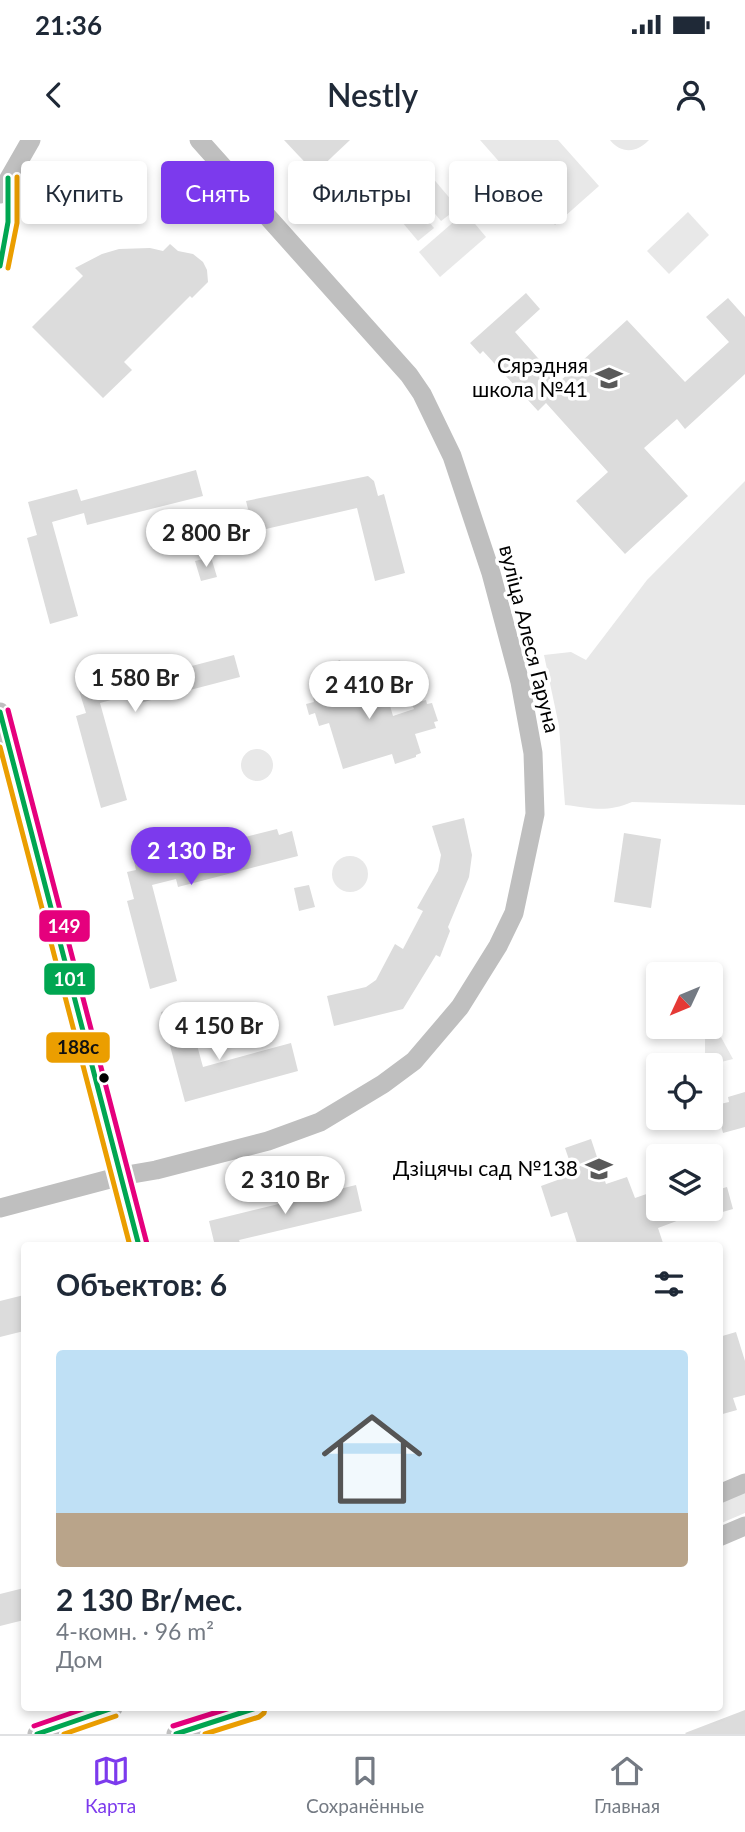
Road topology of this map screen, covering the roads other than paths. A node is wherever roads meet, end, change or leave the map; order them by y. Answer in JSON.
{"nodes":[{"id":1,"x":31,"y":140,"type":"edge"},
{"id":2,"x":199,"y":140,"type":"edge"},
{"id":3,"x":0,"y":194,"type":"edge"},
{"id":4,"x":0,"y":712,"type":"edge"},
{"id":5,"x":121,"y":1176,"type":"junction"},
{"id":6,"x":0,"y":1208,"type":"edge"},
{"id":7,"x":138,"y":1242,"type":"edge"},
{"id":8,"x":745,"y":1483,"type":"edge"},
{"id":9,"x":723,"y":1492,"type":"edge"},
{"id":10,"x":745,"y":1526,"type":"edge"},
{"id":11,"x":723,"y":1535,"type":"edge"},
{"id":12,"x":104,"y":1711,"type":"edge"},
{"id":13,"x":248,"y":1711,"type":"edge"},
{"id":14,"x":37,"y":1734,"type":"edge"},
{"id":15,"x":176,"y":1734,"type":"edge"}],
"edges":[{"from":1,"to":3,"type":"street"},
{"from":2,"to":5,"type":"street","name":"вуліца Алеся Гаруна"},
{"from":4,"to":5,"type":"street"},
{"from":5,"to":6,"type":"street","name":"вуліца Алеся Гаруна"},
{"from":5,"to":7,"type":"street"},
{"from":8,"to":9,"type":"street"},
{"from":10,"to":11,"type":"street"},
{"from":12,"to":14,"type":"street"},
{"from":13,"to":15,"type":"street"}]}
